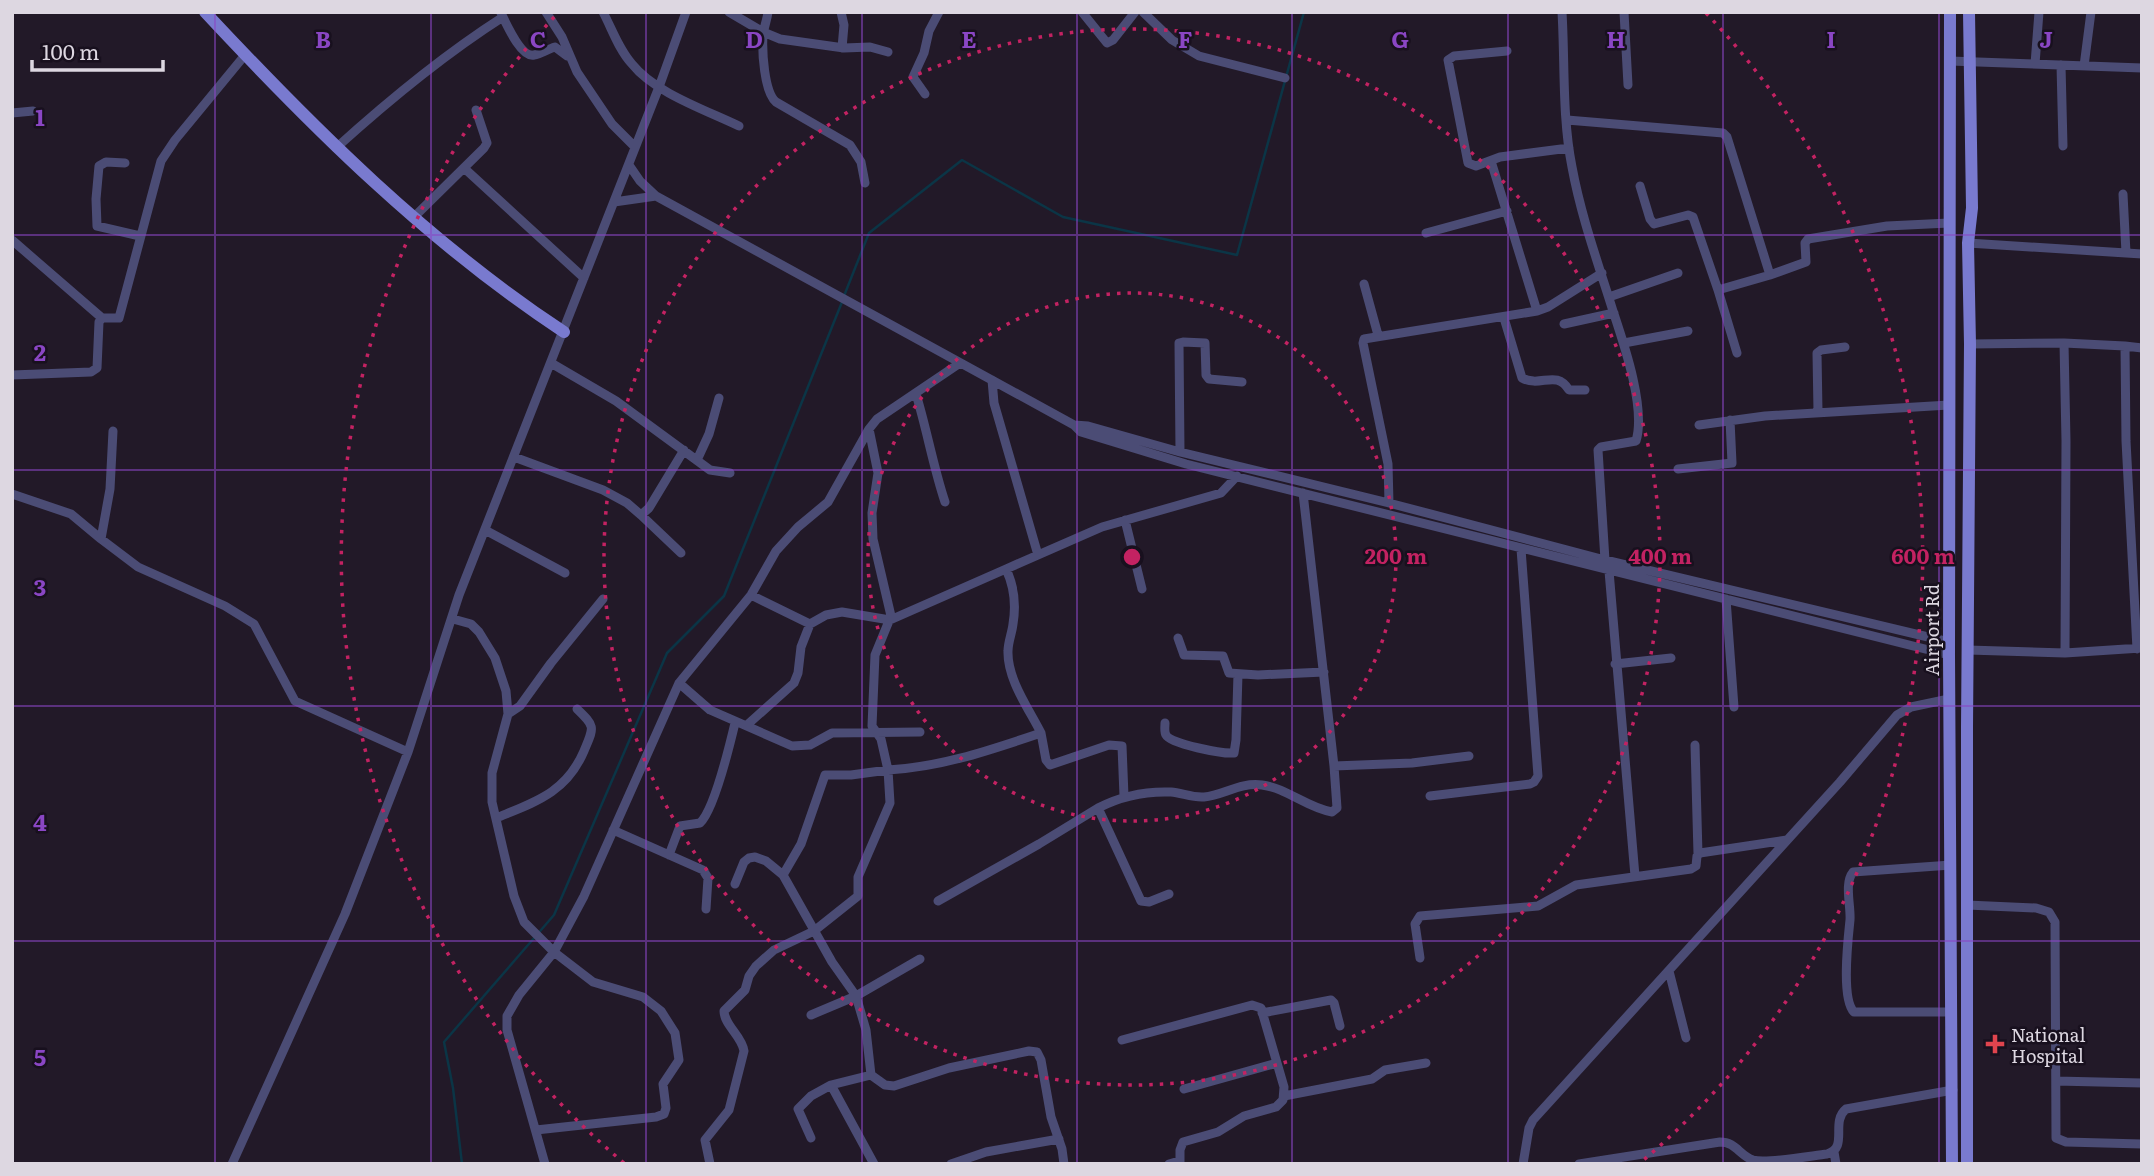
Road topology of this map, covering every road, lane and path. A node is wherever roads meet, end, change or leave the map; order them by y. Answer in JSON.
{"nodes":[{"id":1,"x":205,"y":12,"type":"edge"},
{"id":2,"x":546,"y":12,"type":"edge"},
{"id":3,"x":603,"y":12,"type":"edge"},
{"id":4,"x":686,"y":12,"type":"edge"},
{"id":5,"x":729,"y":12,"type":"edge"},
{"id":6,"x":768,"y":12,"type":"edge"},
{"id":7,"x":841,"y":12,"type":"edge"},
{"id":8,"x":939,"y":12,"type":"edge"},
{"id":9,"x":1082,"y":12,"type":"edge"},
{"id":10,"x":1135,"y":12,"type":"edge"},
{"id":11,"x":1143,"y":12,"type":"edge"},
{"id":12,"x":1562,"y":12,"type":"edge"},
{"id":13,"x":1624,"y":12,"type":"edge"},
{"id":14,"x":1950,"y":12,"type":"edge"},
{"id":15,"x":1969,"y":12,"type":"edge"},
{"id":16,"x":2039,"y":12,"type":"edge"},
{"id":17,"x":2091,"y":12,"type":"edge"},
{"id":18,"x":502,"y":15,"type":"edge"},
{"id":19,"x":763,"y":32,"type":"junction"},
{"id":20,"x":842,"y":48,"type":"junction"},
{"id":21,"x":1507,"y":51,"type":"dead end"},
{"id":22,"x":888,"y":52,"type":"dead end"},
{"id":23,"x":245,"y":55,"type":"junction"},
{"id":24,"x":569,"y":57,"type":"junction"},
{"id":25,"x":1950,"y":61,"type":"junction"},
{"id":26,"x":1968,"y":62,"type":"junction"},
{"id":27,"x":2035,"y":64,"type":"junction"},
{"id":28,"x":2062,"y":65,"type":"junction"},
{"id":29,"x":2084,"y":66,"type":"junction"},
{"id":30,"x":2142,"y":68,"type":"edge"},
{"id":31,"x":1285,"y":78,"type":"dead end"},
{"id":32,"x":1628,"y":85,"type":"dead end"},
{"id":33,"x":659,"y":87,"type":"junction"},
{"id":34,"x":925,"y":94,"type":"dead end"},
{"id":35,"x":476,"y":110,"type":"dead end"},
{"id":36,"x":33,"y":111,"type":"dead end"},
{"id":37,"x":12,"y":113,"type":"edge"},
{"id":38,"x":1567,"y":120,"type":"junction"},
{"id":39,"x":739,"y":126,"type":"dead end"},
{"id":40,"x":2063,"y":146,"type":"dead end"},
{"id":41,"x":635,"y":147,"type":"junction"},
{"id":42,"x":335,"y":148,"type":"junction"},
{"id":43,"x":1569,"y":148,"type":"junction"},
{"id":44,"x":1491,"y":162,"type":"junction"},
{"id":45,"x":125,"y":163,"type":"dead end"},
{"id":46,"x":629,"y":165,"type":"junction"},
{"id":47,"x":464,"y":168,"type":"junction"},
{"id":48,"x":865,"y":183,"type":"dead end"},
{"id":49,"x":1640,"y":186,"type":"dead end"},
{"id":50,"x":2123,"y":194,"type":"dead end"},
{"id":51,"x":656,"y":196,"type":"junction"},
{"id":52,"x":614,"y":202,"type":"junction"},
{"id":53,"x":1507,"y":211,"type":"junction"},
{"id":54,"x":413,"y":218,"type":"junction"},
{"id":55,"x":1950,"y":223,"type":"junction"},
{"id":56,"x":1426,"y":233,"type":"dead end"},
{"id":57,"x":140,"y":236,"type":"junction"},
{"id":58,"x":12,"y":240,"type":"edge"},
{"id":59,"x":1968,"y":243,"type":"junction"},
{"id":60,"x":2126,"y":253,"type":"junction"},
{"id":61,"x":2142,"y":254,"type":"edge"},
{"id":62,"x":1602,"y":273,"type":"junction"},
{"id":63,"x":1678,"y":273,"type":"dead end"},
{"id":64,"x":1770,"y":275,"type":"junction"},
{"id":65,"x":584,"y":278,"type":"junction"},
{"id":66,"x":1364,"y":284,"type":"dead end"},
{"id":67,"x":1718,"y":290,"type":"junction"},
{"id":68,"x":1609,"y":297,"type":"junction"},
{"id":69,"x":1537,"y":311,"type":"junction"},
{"id":70,"x":1614,"y":313,"type":"junction"},
{"id":71,"x":102,"y":318,"type":"junction"},
{"id":72,"x":1504,"y":318,"type":"junction"},
{"id":73,"x":1564,"y":324,"type":"dead end"},
{"id":74,"x":1688,"y":331,"type":"dead end"},
{"id":75,"x":564,"y":332,"type":"junction"},
{"id":76,"x":1378,"y":335,"type":"junction"},
{"id":77,"x":1624,"y":343,"type":"junction"},
{"id":78,"x":2064,"y":343,"type":"junction"},
{"id":79,"x":1970,"y":344,"type":"junction"},
{"id":80,"x":1845,"y":346,"type":"dead end"},
{"id":81,"x":2125,"y":346,"type":"junction"},
{"id":82,"x":2142,"y":348,"type":"edge"},
{"id":83,"x":1737,"y":353,"type":"dead end"},
{"id":84,"x":551,"y":363,"type":"junction"},
{"id":85,"x":960,"y":363,"type":"junction"},
{"id":86,"x":12,"y":375,"type":"edge"},
{"id":87,"x":992,"y":380,"type":"junction"},
{"id":88,"x":1242,"y":382,"type":"dead end"},
{"id":89,"x":1585,"y":390,"type":"dead end"},
{"id":90,"x":916,"y":394,"type":"junction"},
{"id":91,"x":719,"y":398,"type":"dead end"},
{"id":92,"x":1949,"y":405,"type":"junction"},
{"id":93,"x":1818,"y":412,"type":"junction"},
{"id":94,"x":1730,"y":420,"type":"junction"},
{"id":95,"x":1074,"y":425,"type":"junction"},
{"id":96,"x":1699,"y":425,"type":"dead end"},
{"id":97,"x":869,"y":429,"type":"junction"},
{"id":98,"x":113,"y":431,"type":"dead end"},
{"id":99,"x":684,"y":450,"type":"junction"},
{"id":100,"x":1180,"y":452,"type":"junction"},
{"id":101,"x":514,"y":457,"type":"junction"},
{"id":102,"x":697,"y":460,"type":"junction"},
{"id":103,"x":1678,"y":469,"type":"dead end"},
{"id":104,"x":730,"y":473,"type":"dead end"},
{"id":105,"x":1233,"y":483,"type":"junction"},
{"id":106,"x":1303,"y":493,"type":"junction"},
{"id":107,"x":12,"y":494,"type":"edge"},
{"id":108,"x":945,"y":502,"type":"dead end"},
{"id":109,"x":1389,"y":503,"type":"junction"},
{"id":110,"x":641,"y":515,"type":"junction"},
{"id":111,"x":1125,"y":520,"type":"junction"},
{"id":112,"x":485,"y":530,"type":"junction"},
{"id":113,"x":101,"y":539,"type":"junction"},
{"id":114,"x":1521,"y":549,"type":"junction"},
{"id":115,"x":681,"y":553,"type":"dead end"},
{"id":116,"x":1038,"y":555,"type":"junction"},
{"id":117,"x":1605,"y":560,"type":"junction"},
{"id":118,"x":1006,"y":569,"type":"junction"},
{"id":119,"x":1609,"y":570,"type":"junction"},
{"id":120,"x":565,"y":573,"type":"dead end"},
{"id":121,"x":1142,"y":589,"type":"dead end"},
{"id":122,"x":751,"y":595,"type":"junction"},
{"id":123,"x":603,"y":599,"type":"dead end"},
{"id":124,"x":1726,"y":599,"type":"junction"},
{"id":125,"x":453,"y":619,"type":"junction"},
{"id":126,"x":890,"y":620,"type":"junction"},
{"id":127,"x":810,"y":624,"type":"junction"},
{"id":128,"x":1178,"y":638,"type":"dead end"},
{"id":129,"x":2139,"y":648,"type":"edge"},
{"id":130,"x":1949,"y":649,"type":"junction"},
{"id":131,"x":1968,"y":650,"type":"junction"},
{"id":132,"x":2065,"y":653,"type":"junction"},
{"id":133,"x":1671,"y":658,"type":"dead end"},
{"id":134,"x":1615,"y":664,"type":"junction"},
{"id":135,"x":1324,"y":672,"type":"junction"},
{"id":136,"x":1238,"y":674,"type":"junction"},
{"id":137,"x":679,"y":683,"type":"junction"},
{"id":138,"x":1949,"y":699,"type":"junction"},
{"id":139,"x":1734,"y":707,"type":"dead end"},
{"id":140,"x":577,"y":709,"type":"dead end"},
{"id":141,"x":508,"y":714,"type":"junction"},
{"id":142,"x":735,"y":723,"type":"junction"},
{"id":143,"x":1165,"y":723,"type":"dead end"},
{"id":144,"x":747,"y":725,"type":"junction"},
{"id":145,"x":874,"y":732,"type":"junction"},
{"id":146,"x":920,"y":732,"type":"dead end"},
{"id":147,"x":1041,"y":733,"type":"junction"},
{"id":148,"x":1695,"y":745,"type":"dead end"},
{"id":149,"x":408,"y":752,"type":"junction"},
{"id":150,"x":1469,"y":756,"type":"dead end"},
{"id":151,"x":1334,"y":766,"type":"junction"},
{"id":152,"x":888,"y":770,"type":"junction"},
{"id":153,"x":1124,"y":796,"type":"junction"},
{"id":154,"x":1430,"y":796,"type":"dead end"},
{"id":155,"x":1098,"y":808,"type":"junction"},
{"id":156,"x":496,"y":818,"type":"junction"},
{"id":157,"x":613,"y":830,"type":"junction"},
{"id":158,"x":1787,"y":840,"type":"junction"},
{"id":159,"x":1698,"y":854,"type":"junction"},
{"id":160,"x":669,"y":855,"type":"junction"},
{"id":161,"x":1951,"y":864,"type":"junction"},
{"id":162,"x":783,"y":875,"type":"junction"},
{"id":163,"x":1635,"y":876,"type":"junction"},
{"id":164,"x":735,"y":884,"type":"dead end"},
{"id":165,"x":1169,"y":894,"type":"dead end"},
{"id":166,"x":938,"y":901,"type":"dead end"},
{"id":167,"x":1967,"y":905,"type":"junction"},
{"id":168,"x":706,"y":909,"type":"dead end"},
{"id":169,"x":814,"y":931,"type":"junction"},
{"id":170,"x":551,"y":949,"type":"junction"},
{"id":171,"x":1420,"y":958,"type":"dead end"},
{"id":172,"x":920,"y":959,"type":"dead end"},
{"id":173,"x":1669,"y":971,"type":"junction"},
{"id":174,"x":856,"y":996,"type":"junction"},
{"id":175,"x":1952,"y":1012,"type":"junction"},
{"id":176,"x":1262,"y":1013,"type":"junction"},
{"id":177,"x":811,"y":1015,"type":"dead end"},
{"id":178,"x":1340,"y":1026,"type":"dead end"},
{"id":179,"x":1686,"y":1038,"type":"dead end"},
{"id":180,"x":1122,"y":1040,"type":"dead end"},
{"id":181,"x":1277,"y":1063,"type":"junction"},
{"id":182,"x":1426,"y":1063,"type":"dead end"},
{"id":183,"x":871,"y":1075,"type":"junction"},
{"id":184,"x":2056,"y":1081,"type":"junction"},
{"id":185,"x":2142,"y":1083,"type":"edge"},
{"id":186,"x":831,"y":1085,"type":"junction"},
{"id":187,"x":1184,"y":1089,"type":"dead end"},
{"id":188,"x":1953,"y":1090,"type":"junction"},
{"id":189,"x":1284,"y":1096,"type":"junction"},
{"id":190,"x":536,"y":1130,"type":"junction"},
{"id":191,"x":811,"y":1138,"type":"dead end"},
{"id":192,"x":1059,"y":1139,"type":"junction"},
{"id":193,"x":2142,"y":1144,"type":"edge"},
{"id":194,"x":1834,"y":1152,"type":"junction"},
{"id":195,"x":1179,"y":1163,"type":"edge"},
{"id":196,"x":232,"y":1164,"type":"edge"},
{"id":197,"x":545,"y":1164,"type":"edge"},
{"id":198,"x":710,"y":1164,"type":"edge"},
{"id":199,"x":874,"y":1164,"type":"edge"},
{"id":200,"x":951,"y":1164,"type":"edge"},
{"id":201,"x":1064,"y":1164,"type":"edge"},
{"id":202,"x":1169,"y":1164,"type":"edge"},
{"id":203,"x":1523,"y":1164,"type":"edge"},
{"id":204,"x":1579,"y":1164,"type":"edge"},
{"id":205,"x":1836,"y":1164,"type":"edge"},
{"id":206,"x":1952,"y":1164,"type":"edge"},
{"id":207,"x":1968,"y":1164,"type":"edge"}],
"edges":[{"from":1,"to":23,"type":"main road"},
{"from":2,"to":24,"type":"street"},
{"from":3,"to":33,"type":"street"},
{"from":4,"to":33,"type":"street"},
{"from":5,"to":19,"type":"street"},
{"from":6,"to":19,"type":"street"},
{"from":7,"to":20,"type":"street"},
{"from":8,"to":34,"type":"street"},
{"from":9,"to":10,"type":"street"},
{"from":11,"to":31,"type":"street"},
{"from":12,"to":38,"type":"street"},
{"from":13,"to":32,"type":"street"},
{"from":14,"to":25,"type":"main road","name":"Airport Rd"},
{"from":15,"to":26,"type":"main road"},
{"from":16,"to":27,"type":"street"},
{"from":17,"to":29,"type":"street"},
{"from":18,"to":24,"type":"street"},
{"from":18,"to":42,"type":"street"},
{"from":19,"to":20,"type":"street"},
{"from":19,"to":48,"type":"street"},
{"from":20,"to":22,"type":"street"},
{"from":21,"to":44,"type":"street"},
{"from":23,"to":42,"type":"main road"},
{"from":23,"to":57,"type":"street"},
{"from":24,"to":41,"type":"street"},
{"from":25,"to":26,"type":"street"},
{"from":25,"to":55,"type":"main road","name":"Airport Rd"},
{"from":26,"to":27,"type":"street"},
{"from":26,"to":59,"type":"main road"},
{"from":27,"to":28,"type":"street"},
{"from":28,"to":29,"type":"street"},
{"from":28,"to":40,"type":"street"},
{"from":29,"to":30,"type":"street"},
{"from":33,"to":39,"type":"street"},
{"from":33,"to":41,"type":"street"},
{"from":35,"to":47,"type":"street"},
{"from":36,"to":37,"type":"street"},
{"from":38,"to":43,"type":"street"},
{"from":38,"to":64,"type":"street"},
{"from":41,"to":46,"type":"street"},
{"from":42,"to":54,"type":"main road"},
{"from":43,"to":44,"type":"street"},
{"from":43,"to":62,"type":"street"},
{"from":44,"to":53,"type":"street"},
{"from":45,"to":57,"type":"street"},
{"from":46,"to":51,"type":"street"},
{"from":46,"to":52,"type":"street"},
{"from":47,"to":54,"type":"street"},
{"from":47,"to":65,"type":"street"},
{"from":49,"to":67,"type":"street"},
{"from":50,"to":60,"type":"street"},
{"from":51,"to":52,"type":"street"},
{"from":51,"to":85,"type":"street"},
{"from":52,"to":65,"type":"street"},
{"from":53,"to":56,"type":"street"},
{"from":53,"to":69,"type":"street"},
{"from":54,"to":75,"type":"main road"},
{"from":55,"to":64,"type":"street"},
{"from":55,"to":92,"type":"main road","name":"Airport Rd"},
{"from":57,"to":71,"type":"street"},
{"from":58,"to":71,"type":"street"},
{"from":59,"to":60,"type":"street"},
{"from":59,"to":79,"type":"main road"},
{"from":60,"to":61,"type":"street"},
{"from":62,"to":68,"type":"street"},
{"from":62,"to":69,"type":"street"},
{"from":63,"to":68,"type":"street"},
{"from":64,"to":67,"type":"street"},
{"from":65,"to":75,"type":"street"},
{"from":66,"to":76,"type":"street"},
{"from":67,"to":83,"type":"street"},
{"from":68,"to":70,"type":"street"},
{"from":69,"to":72,"type":"street"},
{"from":70,"to":73,"type":"street"},
{"from":70,"to":77,"type":"street"},
{"from":71,"to":86,"type":"street"},
{"from":72,"to":76,"type":"street"},
{"from":72,"to":89,"type":"street"},
{"from":74,"to":77,"type":"street"},
{"from":75,"to":84,"type":"street"},
{"from":76,"to":109,"type":"street"},
{"from":77,"to":117,"type":"street"},
{"from":78,"to":79,"type":"street"},
{"from":78,"to":81,"type":"street"},
{"from":78,"to":132,"type":"street"},
{"from":79,"to":131,"type":"main road"},
{"from":80,"to":93,"type":"street"},
{"from":81,"to":82,"type":"street"},
{"from":81,"to":129,"type":"street"},
{"from":84,"to":99,"type":"street"},
{"from":84,"to":101,"type":"street"},
{"from":85,"to":87,"type":"street"},
{"from":85,"to":90,"type":"street"},
{"from":87,"to":95,"type":"street"},
{"from":87,"to":116,"type":"street"},
{"from":88,"to":100,"type":"street"},
{"from":90,"to":97,"type":"street"},
{"from":90,"to":108,"type":"street"},
{"from":91,"to":102,"type":"street"},
{"from":92,"to":93,"type":"street"},
{"from":92,"to":130,"type":"main road","name":"Airport Rd"},
{"from":93,"to":94,"type":"street"},
{"from":94,"to":96,"type":"street"},
{"from":94,"to":103,"type":"street"},
{"from":95,"to":100,"type":"street"},
{"from":95,"to":105,"type":"street"},
{"from":97,"to":122,"type":"street"},
{"from":97,"to":126,"type":"street"},
{"from":98,"to":113,"type":"street"},
{"from":99,"to":102,"type":"street"},
{"from":99,"to":110,"type":"street"},
{"from":100,"to":109,"type":"street"},
{"from":101,"to":110,"type":"street"},
{"from":101,"to":112,"type":"street"},
{"from":102,"to":104,"type":"street"},
{"from":105,"to":106,"type":"street"},
{"from":105,"to":111,"type":"street"},
{"from":106,"to":114,"type":"street"},
{"from":106,"to":135,"type":"street"},
{"from":107,"to":113,"type":"street"},
{"from":109,"to":117,"type":"street"},
{"from":110,"to":115,"type":"street"},
{"from":111,"to":116,"type":"street"},
{"from":111,"to":121,"type":"street"},
{"from":112,"to":120,"type":"street"},
{"from":112,"to":125,"type":"street"},
{"from":113,"to":149,"type":"street"},
{"from":114,"to":119,"type":"street"},
{"from":114,"to":154,"type":"street"},
{"from":116,"to":118,"type":"street"},
{"from":117,"to":130,"type":"street"},
{"from":118,"to":126,"type":"street"},
{"from":118,"to":147,"type":"street"},
{"from":119,"to":124,"type":"street"},
{"from":119,"to":134,"type":"street"},
{"from":122,"to":127,"type":"street"},
{"from":122,"to":137,"type":"street"},
{"from":123,"to":141,"type":"street"},
{"from":124,"to":130,"type":"street"},
{"from":124,"to":139,"type":"street"},
{"from":125,"to":141,"type":"street"},
{"from":125,"to":149,"type":"street"},
{"from":126,"to":127,"type":"street"},
{"from":126,"to":145,"type":"street"},
{"from":127,"to":144,"type":"street"},
{"from":128,"to":136,"type":"street"},
{"from":129,"to":132,"type":"street"},
{"from":130,"to":138,"type":"main road","name":"Airport Rd"},
{"from":131,"to":132,"type":"street"},
{"from":131,"to":167,"type":"main road"},
{"from":133,"to":134,"type":"street"},
{"from":134,"to":163,"type":"street"},
{"from":135,"to":136,"type":"street"},
{"from":135,"to":151,"type":"street"},
{"from":136,"to":143,"type":"street"},
{"from":137,"to":142,"type":"street"},
{"from":137,"to":157,"type":"street"},
{"from":138,"to":158,"type":"street"},
{"from":138,"to":161,"type":"main road","name":"Airport Rd"},
{"from":140,"to":156,"type":"street"},
{"from":141,"to":156,"type":"street"},
{"from":142,"to":144,"type":"street"},
{"from":142,"to":160,"type":"street"},
{"from":144,"to":145,"type":"street"},
{"from":145,"to":146,"type":"street"},
{"from":145,"to":152,"type":"street"},
{"from":147,"to":152,"type":"street"},
{"from":147,"to":153,"type":"street"},
{"from":148,"to":159,"type":"street"},
{"from":149,"to":196,"type":"street"},
{"from":150,"to":151,"type":"street"},
{"from":151,"to":153,"type":"street"},
{"from":152,"to":162,"type":"street"},
{"from":152,"to":169,"type":"street"},
{"from":153,"to":155,"type":"street"},
{"from":155,"to":165,"type":"street"},
{"from":155,"to":166,"type":"street"},
{"from":156,"to":170,"type":"street"},
{"from":157,"to":160,"type":"street"},
{"from":157,"to":170,"type":"street"},
{"from":158,"to":159,"type":"street"},
{"from":158,"to":173,"type":"street"},
{"from":159,"to":163,"type":"street"},
{"from":160,"to":168,"type":"street"},
{"from":161,"to":175,"type":"main road","name":"Airport Rd"},
{"from":161,"to":175,"type":"street"},
{"from":162,"to":164,"type":"street"},
{"from":162,"to":169,"type":"street"},
{"from":163,"to":171,"type":"street"},
{"from":167,"to":184,"type":"street"},
{"from":167,"to":207,"type":"main road"},
{"from":169,"to":174,"type":"street"},
{"from":169,"to":198,"type":"street"},
{"from":170,"to":190,"type":"street"},
{"from":170,"to":190,"type":"street"},
{"from":172,"to":174,"type":"street"},
{"from":173,"to":179,"type":"street"},
{"from":173,"to":203,"type":"street"},
{"from":174,"to":177,"type":"street"},
{"from":174,"to":183,"type":"street"},
{"from":175,"to":188,"type":"main road","name":"Airport Rd"},
{"from":176,"to":178,"type":"street"},
{"from":176,"to":180,"type":"street"},
{"from":176,"to":181,"type":"street"},
{"from":181,"to":187,"type":"street"},
{"from":181,"to":189,"type":"street"},
{"from":182,"to":189,"type":"street"},
{"from":183,"to":186,"type":"street"},
{"from":183,"to":192,"type":"street"},
{"from":184,"to":185,"type":"street"},
{"from":184,"to":193,"type":"street"},
{"from":186,"to":191,"type":"street"},
{"from":186,"to":199,"type":"street"},
{"from":188,"to":194,"type":"street"},
{"from":188,"to":206,"type":"main road","name":"Airport Rd"},
{"from":189,"to":195,"type":"street"},
{"from":190,"to":197,"type":"street"},
{"from":192,"to":200,"type":"street"},
{"from":192,"to":201,"type":"street"},
{"from":194,"to":204,"type":"street"},
{"from":194,"to":205,"type":"street"},
{"from":195,"to":202,"type":"street"}]}
